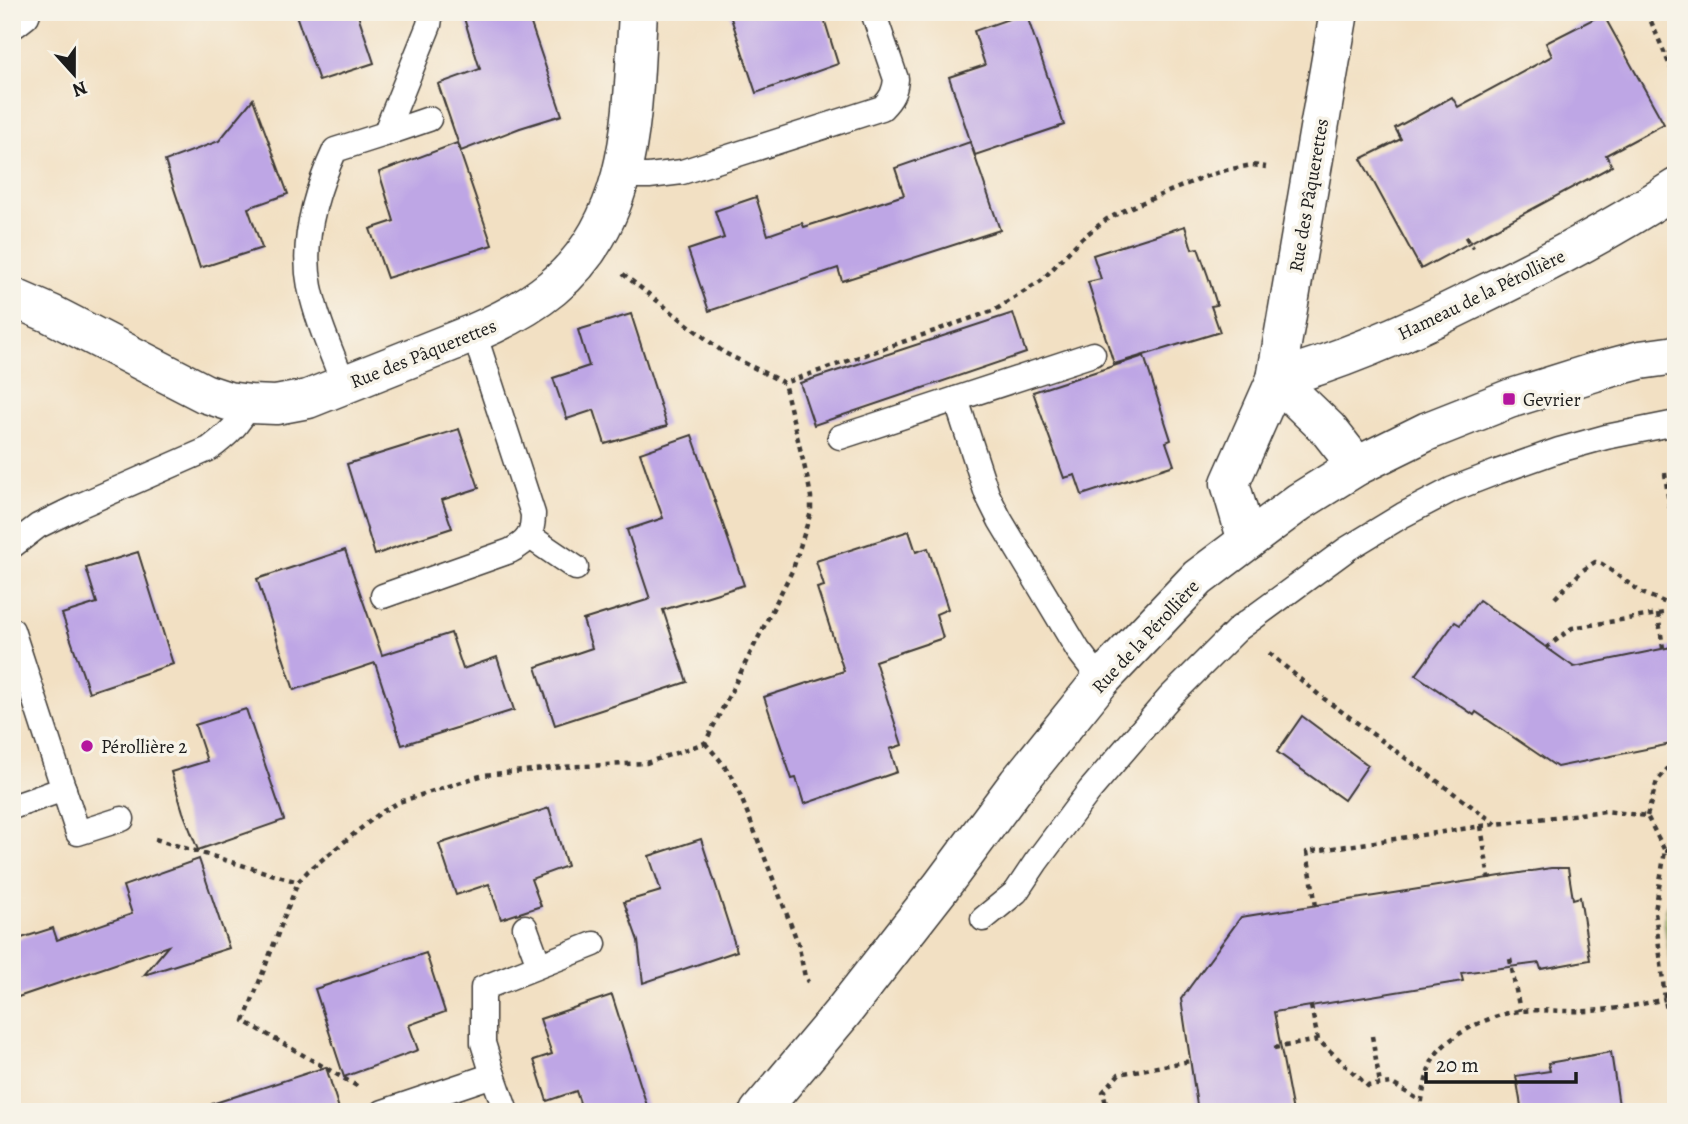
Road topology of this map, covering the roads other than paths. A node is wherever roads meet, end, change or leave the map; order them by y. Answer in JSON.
{"nodes":[{"id":1,"x":21,"y":12,"type":"edge"},
{"id":2,"x":431,"y":12,"type":"edge"},
{"id":3,"x":638,"y":12,"type":"edge"},
{"id":4,"x":873,"y":12,"type":"edge"},
{"id":5,"x":1339,"y":12,"type":"edge"},
{"id":6,"x":12,"y":19,"type":"edge"},
{"id":7,"x":429,"y":120,"type":"dead end"},
{"id":8,"x":385,"y":134,"type":"junction"},
{"id":9,"x":622,"y":176,"type":"junction"},
{"id":10,"x":1676,"y":188,"type":"edge"},
{"id":11,"x":12,"y":296,"type":"edge"},
{"id":12,"x":474,"y":334,"type":"junction"},
{"id":13,"x":1093,"y":354,"type":"dead end"},
{"id":14,"x":1676,"y":355,"type":"edge"},
{"id":15,"x":1276,"y":379,"type":"junction"},
{"id":16,"x":344,"y":385,"type":"junction"},
{"id":17,"x":956,"y":399,"type":"junction"},
{"id":18,"x":250,"y":404,"type":"junction"},
{"id":19,"x":1676,"y":423,"type":"edge"},
{"id":20,"x":840,"y":437,"type":"dead end"},
{"id":21,"x":1357,"y":466,"type":"junction"},
{"id":22,"x":529,"y":536,"type":"junction"},
{"id":23,"x":1247,"y":541,"type":"junction"},
{"id":24,"x":12,"y":546,"type":"edge"},
{"id":25,"x":576,"y":568,"type":"dead end"},
{"id":26,"x":383,"y":596,"type":"dead end"},
{"id":27,"x":12,"y":630,"type":"edge"},
{"id":28,"x":1101,"y":680,"type":"junction"},
{"id":29,"x":64,"y":789,"type":"junction"},
{"id":30,"x":12,"y":807,"type":"edge"},
{"id":31,"x":122,"y":819,"type":"road end"},
{"id":32,"x":984,"y":919,"type":"dead end"},
{"id":33,"x":526,"y":927,"type":"dead end"},
{"id":34,"x":594,"y":944,"type":"dead end"},
{"id":35,"x":539,"y":965,"type":"junction"},
{"id":36,"x":493,"y":1075,"type":"junction"},
{"id":37,"x":388,"y":1110,"type":"edge"},
{"id":38,"x":506,"y":1112,"type":"edge"},
{"id":39,"x":759,"y":1112,"type":"edge"}],
"edges":[{"from":1,"to":6,"type":"main road"},
{"from":2,"to":8,"type":"lane"},
{"from":3,"to":9,"type":"main road","name":"Rue des Pâquerettes"},
{"from":4,"to":9,"type":"lane"},
{"from":5,"to":15,"type":"main road","name":"Rue des Pâquerettes"},
{"from":7,"to":8,"type":"lane"},
{"from":8,"to":16,"type":"lane"},
{"from":9,"to":12,"type":"main road","name":"Rue des Pâquerettes"},
{"from":10,"to":15,"type":"main road","name":"Hameau de la Pérollière"},
{"from":11,"to":18,"type":"main road","name":"Rue des Pâquerettes"},
{"from":12,"to":16,"type":"main road","name":"Rue des Pâquerettes"},
{"from":12,"to":22,"type":"lane"},
{"from":13,"to":17,"type":"lane"},
{"from":14,"to":21,"type":"main road","name":"Rue de la Pérollière"},
{"from":15,"to":21,"type":"main road"},
{"from":15,"to":23,"type":"main road","name":"Rue des Pâquerettes"},
{"from":16,"to":18,"type":"main road","name":"Rue des Pâquerettes"},
{"from":17,"to":20,"type":"lane"},
{"from":17,"to":28,"type":"lane"},
{"from":18,"to":24,"type":"lane"},
{"from":19,"to":32,"type":"lane"},
{"from":21,"to":23,"type":"main road","name":"Rue de la Pérollière"},
{"from":22,"to":25,"type":"lane"},
{"from":22,"to":26,"type":"lane"},
{"from":23,"to":28,"type":"main road","name":"Rue de la Pérollière"},
{"from":27,"to":29,"type":"lane"},
{"from":28,"to":39,"type":"main road","name":"Rue de la Pérollière"},
{"from":29,"to":30,"type":"lane"},
{"from":29,"to":31,"type":"lane"},
{"from":33,"to":35,"type":"lane"},
{"from":34,"to":35,"type":"lane"},
{"from":35,"to":36,"type":"lane"},
{"from":36,"to":37,"type":"lane"},
{"from":36,"to":38,"type":"lane"}]}
